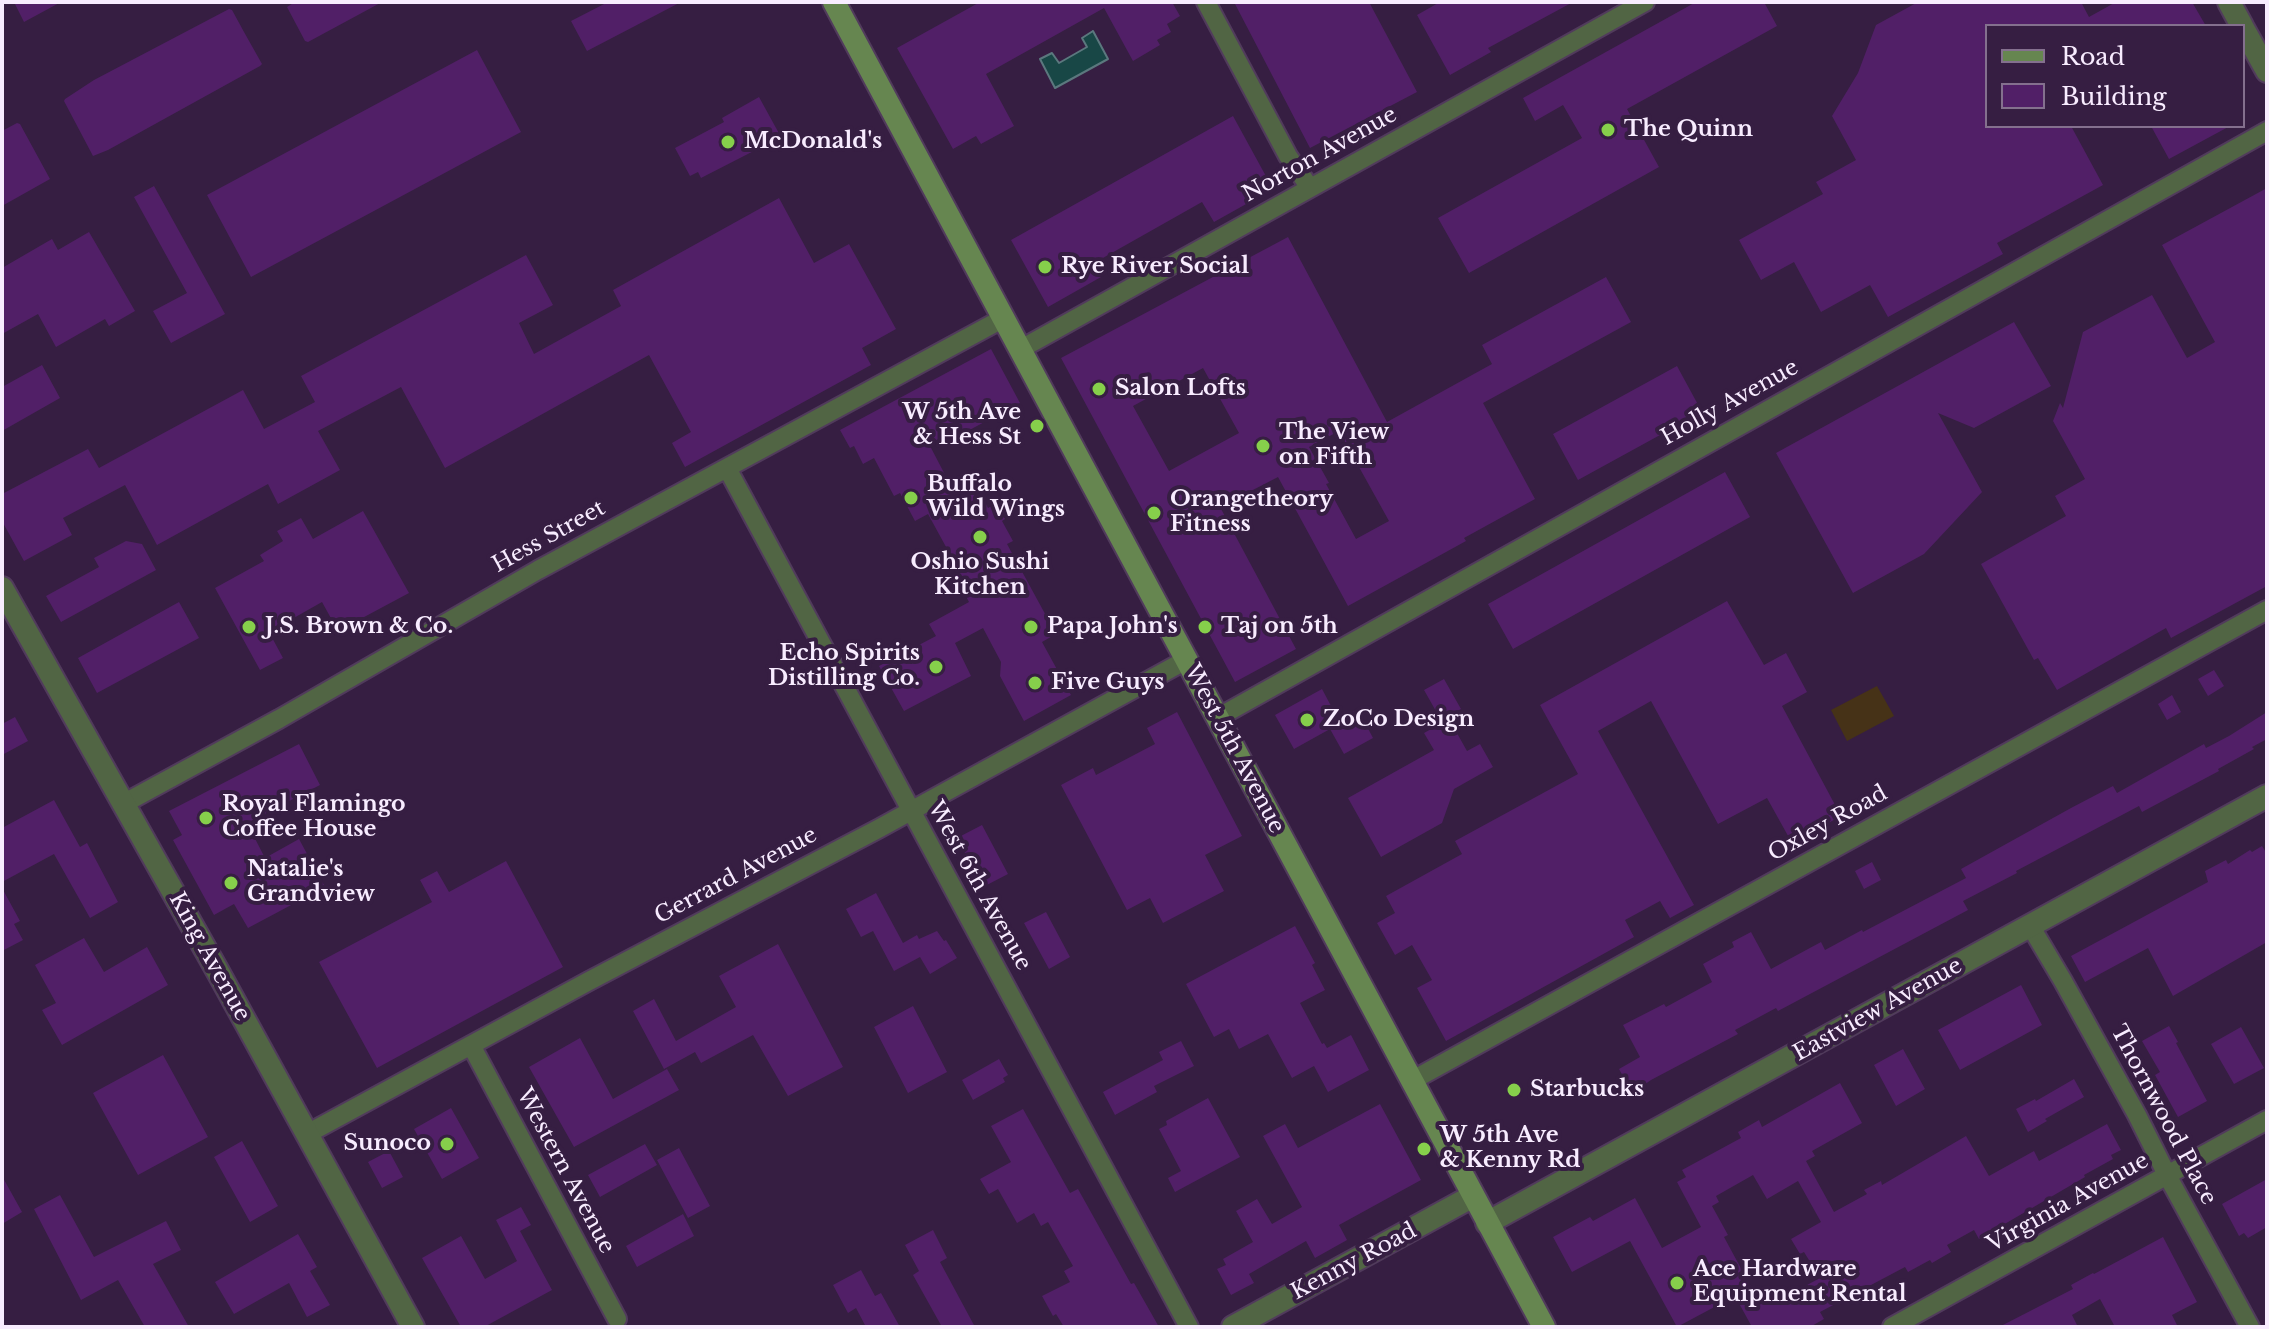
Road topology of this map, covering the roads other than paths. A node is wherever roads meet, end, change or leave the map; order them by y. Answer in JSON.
{"nodes":[{"id":1,"x":834,"y":2,"type":"edge"},
{"id":2,"x":1206,"y":2,"type":"edge"},
{"id":3,"x":1645,"y":2,"type":"edge"},
{"id":4,"x":2229,"y":2,"type":"edge"},
{"id":5,"x":2240,"y":24,"type":"edge"},
{"id":6,"x":2245,"y":32,"type":"edge"},
{"id":7,"x":2267,"y":71,"type":"edge"},
{"id":8,"x":2267,"y":131,"type":"edge"},
{"id":9,"x":1310,"y":188,"type":"junction"},
{"id":10,"x":1002,"y":319,"type":"junction"},
{"id":11,"x":1019,"y":350,"type":"junction"},
{"id":12,"x":727,"y":468,"type":"junction"},
{"id":13,"x":2,"y":588,"type":"edge"},
{"id":14,"x":2267,"y":610,"type":"edge"},
{"id":15,"x":1186,"y":660,"type":"junction"},
{"id":16,"x":1217,"y":718,"type":"junction"},
{"id":17,"x":2267,"y":796,"type":"edge"},
{"id":18,"x":123,"y":804,"type":"junction"},
{"id":19,"x":911,"y":811,"type":"junction"},
{"id":20,"x":2031,"y":927,"type":"junction"},
{"id":21,"x":471,"y":1045,"type":"junction"},
{"id":22,"x":1413,"y":1080,"type":"junction"},
{"id":23,"x":2267,"y":1120,"type":"edge"},
{"id":24,"x":307,"y":1134,"type":"junction"},
{"id":25,"x":2167,"y":1175,"type":"junction"},
{"id":26,"x":1473,"y":1196,"type":"junction"},
{"id":27,"x":1487,"y":1223,"type":"junction"},
{"id":28,"x":617,"y":1319,"type":"dead end"},
{"id":29,"x":413,"y":1327,"type":"edge"},
{"id":30,"x":1189,"y":1327,"type":"edge"},
{"id":31,"x":1233,"y":1327,"type":"edge"},
{"id":32,"x":1544,"y":1327,"type":"edge"},
{"id":33,"x":1892,"y":1327,"type":"edge"},
{"id":34,"x":2250,"y":1327,"type":"edge"}],
"edges":[{"from":1,"to":10,"type":"main road","name":"West 5th Avenue"},
{"from":2,"to":9,"type":"street"},
{"from":3,"to":9,"type":"street","name":"Norton Avenue"},
{"from":4,"to":5,"type":"street"},
{"from":6,"to":7,"type":"street"},
{"from":8,"to":16,"type":"street","name":"Holly Avenue"},
{"from":9,"to":11,"type":"street","name":"Norton Avenue"},
{"from":10,"to":11,"type":"main road","name":"West 5th Avenue"},
{"from":10,"to":12,"type":"street","name":"Hess Street"},
{"from":11,"to":15,"type":"main road","name":"West 5th Avenue"},
{"from":12,"to":18,"type":"street","name":"Hess Street"},
{"from":12,"to":19,"type":"street","name":"West 6th Avenue"},
{"from":13,"to":18,"type":"street","name":"King Avenue"},
{"from":14,"to":22,"type":"street","name":"Oxley Road"},
{"from":15,"to":16,"type":"main road","name":"West 5th Avenue"},
{"from":15,"to":19,"type":"street","name":"Gerrard Avenue"},
{"from":16,"to":22,"type":"main road","name":"West 5th Avenue"},
{"from":17,"to":20,"type":"street","name":"Eastview Avenue"},
{"from":18,"to":24,"type":"street","name":"King Avenue"},
{"from":19,"to":21,"type":"street","name":"Gerrard Avenue"},
{"from":19,"to":30,"type":"street","name":"West 6th Avenue"},
{"from":20,"to":25,"type":"street","name":"Thornwood Place"},
{"from":20,"to":27,"type":"street","name":"Eastview Avenue"},
{"from":21,"to":24,"type":"street","name":"Gerrard Avenue"},
{"from":21,"to":28,"type":"street","name":"Western Avenue"},
{"from":22,"to":26,"type":"main road","name":"West 5th Avenue"},
{"from":23,"to":25,"type":"street","name":"Virginia Avenue"},
{"from":24,"to":29,"type":"street","name":"King Avenue"},
{"from":25,"to":33,"type":"street","name":"Virginia Avenue"},
{"from":25,"to":34,"type":"street","name":"Thornwood Place"},
{"from":26,"to":27,"type":"main road","name":"West 5th Avenue"},
{"from":26,"to":31,"type":"street","name":"Kenny Road"},
{"from":27,"to":32,"type":"main road","name":"West 5th Avenue"}]}
